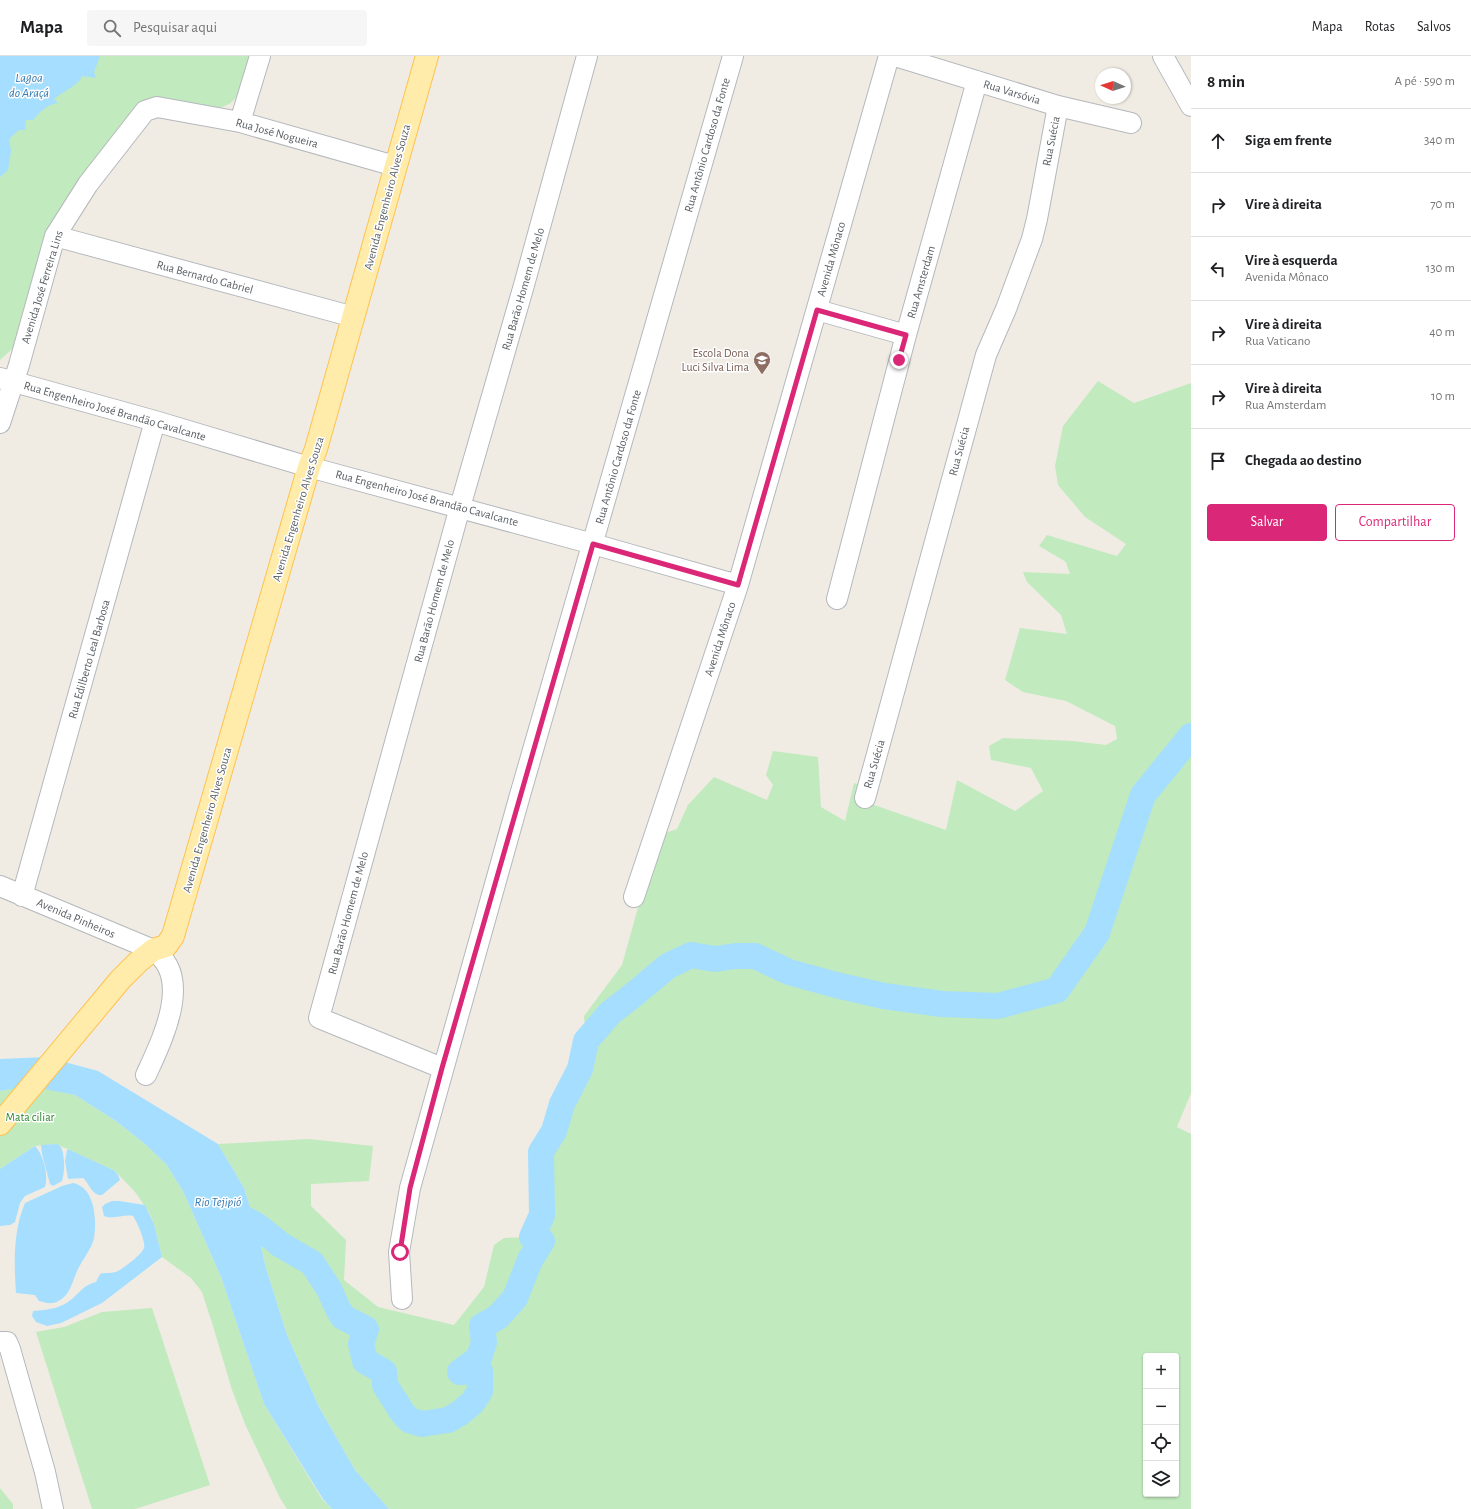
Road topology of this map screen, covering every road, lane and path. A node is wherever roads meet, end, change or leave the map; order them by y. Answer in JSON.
{"nodes":[{"id":1,"x":260,"y":56,"type":"edge"},
{"id":2,"x":427,"y":56,"type":"edge"},
{"id":3,"x":587,"y":56,"type":"edge"},
{"id":4,"x":732,"y":56,"type":"edge"},
{"id":5,"x":889,"y":56,"type":"edge"},
{"id":6,"x":895,"y":56,"type":"edge"},
{"id":7,"x":1163,"y":56,"type":"edge"},
{"id":8,"x":977,"y":81,"type":"junction"},
{"id":9,"x":1058,"y":106,"type":"junction"},
{"id":10,"x":1191,"y":106,"type":"edge"},
{"id":11,"x":157,"y":107,"type":"joint"},
{"id":12,"x":240,"y":122,"type":"junction"},
{"id":13,"x":1131,"y":122,"type":"dead end"},
{"id":14,"x":395,"y":166,"type":"junction"},
{"id":15,"x":55,"y":236,"type":"junction"},
{"id":16,"x":817,"y":310,"type":"junction"},
{"id":17,"x":354,"y":318,"type":"junction"},
{"id":18,"x":906,"y":335,"type":"junction"},
{"id":19,"x":6,"y":380,"type":"edge"},
{"id":20,"x":155,"y":421,"type":"junction"},
{"id":21,"x":0,"y":423,"type":"edge"},
{"id":22,"x":310,"y":467,"type":"junction"},
{"id":23,"x":460,"y":507,"type":"junction"},
{"id":24,"x":593,"y":544,"type":"junction"},
{"id":25,"x":738,"y":585,"type":"junction"},
{"id":26,"x":837,"y":599,"type":"dead end"},
{"id":27,"x":865,"y":798,"type":"dead end"},
{"id":28,"x":0,"y":886,"type":"edge"},
{"id":29,"x":22,"y":896,"type":"junction"},
{"id":30,"x":634,"y":897,"type":"dead end"},
{"id":31,"x":153,"y":950,"type":"junction"},
{"id":32,"x":442,"y":1068,"type":"junction"},
{"id":33,"x":146,"y":1075,"type":"dead end"},
{"id":34,"x":0,"y":1124,"type":"edge"},
{"id":35,"x":402,"y":1299,"type":"dead end"},
{"id":36,"x":5,"y":1346,"type":"edge"},
{"id":37,"x":53,"y":1509,"type":"edge"}],
"edges":[{"from":1,"to":12,"type":"street"},
{"from":2,"to":14,"type":"main road","name":"Avenida Engenheiro Alves Souza"},
{"from":3,"to":23,"type":"street","name":"Rua Barão Homem de Melo"},
{"from":4,"to":24,"type":"street","name":"Rua Antônio Cardoso da Fonte"},
{"from":5,"to":16,"type":"street","name":"Avenida Mônaco"},
{"from":6,"to":8,"type":"street","name":"Rua Varsóvia"},
{"from":7,"to":10,"type":"street"},
{"from":8,"to":9,"type":"street","name":"Rua Varsóvia"},
{"from":8,"to":18,"type":"street","name":"Rua Amsterdam"},
{"from":9,"to":13,"type":"street","name":"Rua Varsóvia"},
{"from":9,"to":27,"type":"street","name":"Rua Suécia"},
{"from":11,"to":12,"type":"street","name":"Rua José Nogueira"},
{"from":11,"to":15,"type":"street","name":"Avenida José Ferreira Lins"},
{"from":12,"to":14,"type":"street","name":"Rua José Nogueira"},
{"from":14,"to":17,"type":"main road","name":"Avenida Engenheiro Alves Souza"},
{"from":15,"to":17,"type":"street","name":"Rua Bernardo Gabriel"},
{"from":15,"to":19,"type":"street","name":"Avenida José Ferreira Lins"},
{"from":16,"to":18,"type":"street"},
{"from":16,"to":25,"type":"street","name":"Avenida Mônaco"},
{"from":17,"to":22,"type":"main road","name":"Avenida Engenheiro Alves Souza"},
{"from":18,"to":26,"type":"street","name":"Rua Amsterdam"},
{"from":19,"to":20,"type":"street","name":"Rua Engenheiro José Brandão Cavalcante"},
{"from":19,"to":21,"type":"street","name":"Avenida José Ferreira Lins"},
{"from":20,"to":22,"type":"street","name":"Rua Engenheiro José Brandão Cavalcante"},
{"from":20,"to":29,"type":"street","name":"Rua Edilberto Leal Barbosa"},
{"from":22,"to":23,"type":"street","name":"Rua Engenheiro José Brandão Cavalcante"},
{"from":22,"to":31,"type":"main road","name":"Avenida Engenheiro Alves Souza"},
{"from":23,"to":24,"type":"street","name":"Rua Engenheiro José Brandão Cavalcante"},
{"from":23,"to":32,"type":"street","name":"Rua Barão Homem de Melo"},
{"from":24,"to":25,"type":"street","name":"Rua Engenheiro José Brandão Cavalcante"},
{"from":24,"to":32,"type":"street","name":"Rua Antônio Cardoso da Fonte"},
{"from":25,"to":30,"type":"street","name":"Avenida Mônaco"},
{"from":28,"to":29,"type":"street","name":"Avenida Pinheiros"},
{"from":29,"to":31,"type":"street","name":"Avenida Pinheiros"},
{"from":31,"to":33,"type":"street"},
{"from":31,"to":34,"type":"main road","name":"Avenida Engenheiro Alves Souza"},
{"from":32,"to":35,"type":"street","name":"Rua Antônio Cardoso da Fonte"},
{"from":36,"to":37,"type":"street"}]}
